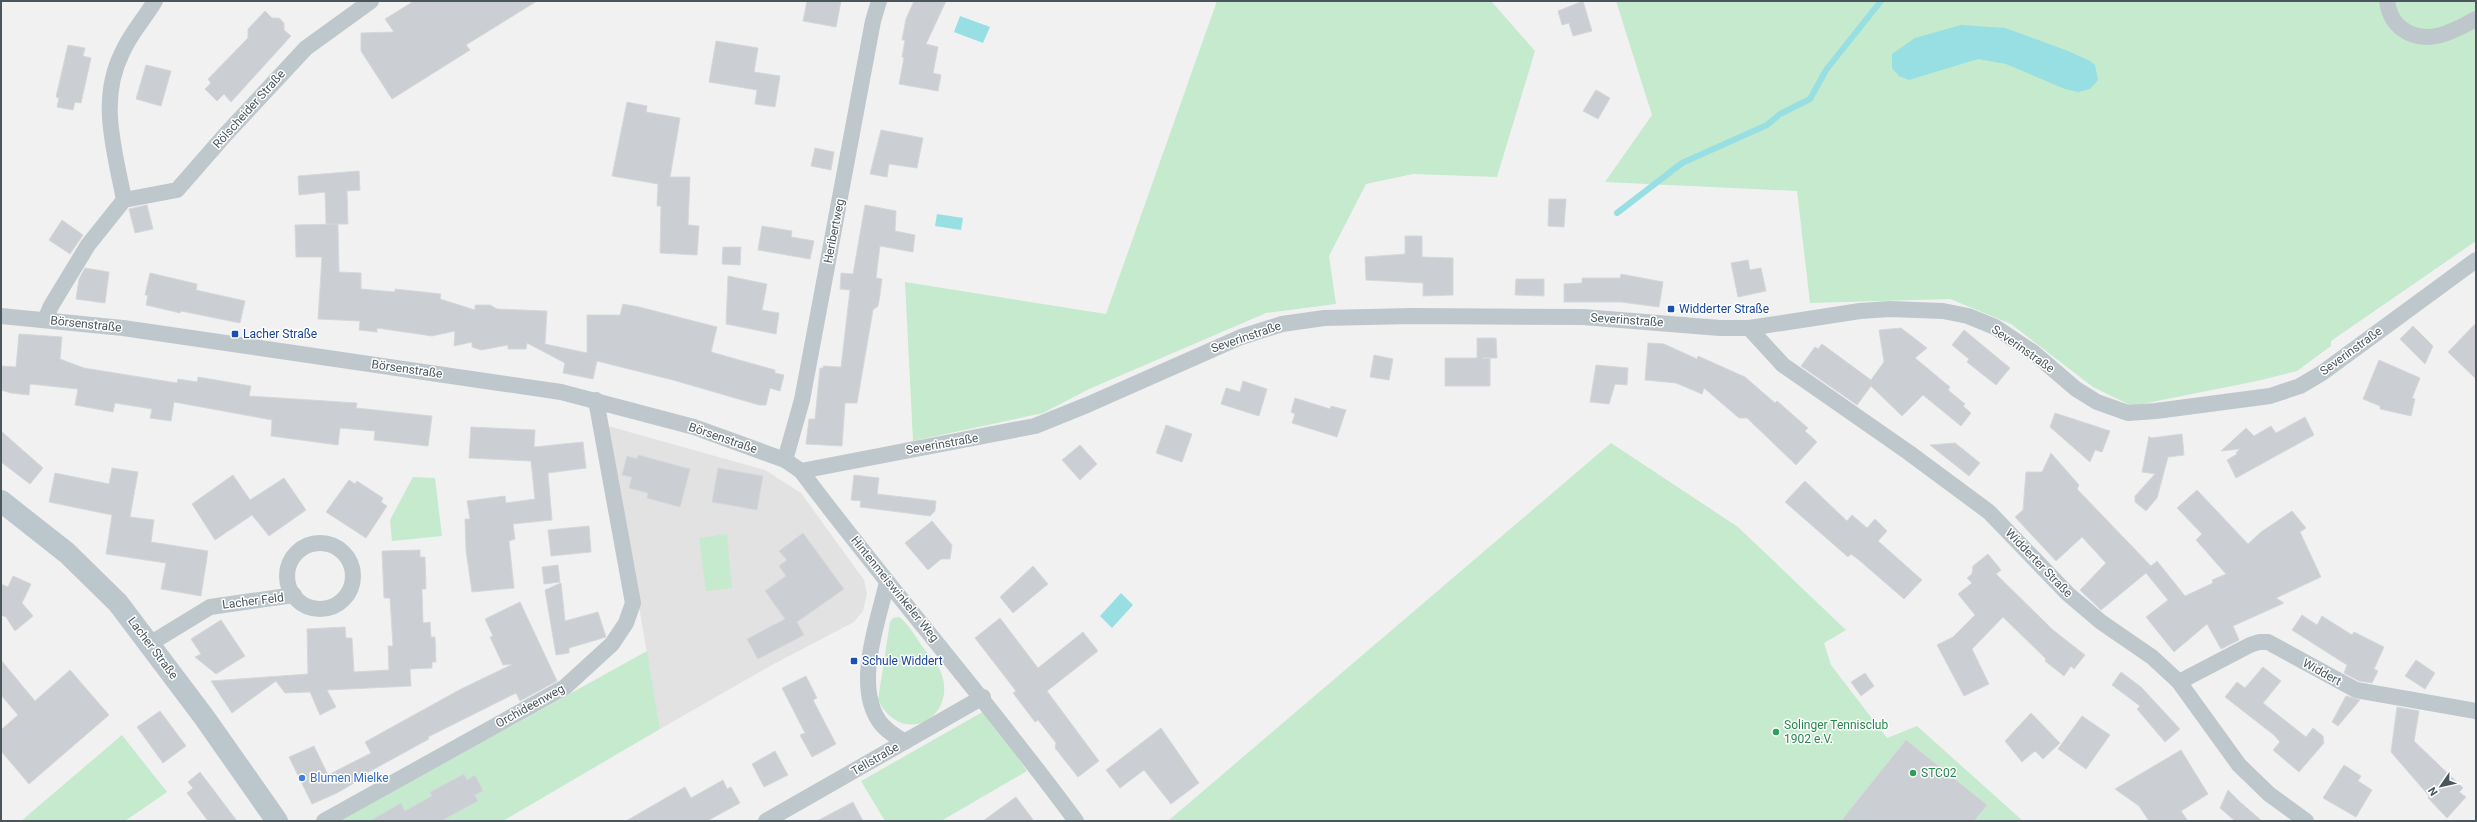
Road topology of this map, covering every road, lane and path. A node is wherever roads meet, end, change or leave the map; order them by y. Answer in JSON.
{"nodes":[{"id":1,"x":155,"y":1,"type":"edge"},
{"id":2,"x":371,"y":1,"type":"edge"},
{"id":3,"x":880,"y":1,"type":"edge"},
{"id":4,"x":2387,"y":1,"type":"edge"},
{"id":5,"x":2476,"y":19,"type":"edge"},
{"id":6,"x":124,"y":200,"type":"junction"},
{"id":7,"x":2476,"y":260,"type":"edge"},
{"id":8,"x":1,"y":316,"type":"edge"},
{"id":9,"x":45,"y":320,"type":"junction"},
{"id":10,"x":1749,"y":328,"type":"junction"},
{"id":11,"x":596,"y":400,"type":"junction"},
{"id":12,"x":784,"y":460,"type":"junction"},
{"id":13,"x":802,"y":471,"type":"junction"},
{"id":14,"x":1,"y":501,"type":"edge"},
{"id":15,"x":887,"y":582,"type":"junction"},
{"id":16,"x":294,"y":595,"type":"junction"},
{"id":17,"x":150,"y":643,"type":"junction"},
{"id":18,"x":2179,"y":682,"type":"junction"},
{"id":19,"x":983,"y":697,"type":"junction"},
{"id":20,"x":2476,"y":711,"type":"edge"},
{"id":21,"x":905,"y":742,"type":"junction"},
{"id":22,"x":277,"y":821,"type":"edge"},
{"id":23,"x":324,"y":821,"type":"edge"},
{"id":24,"x":766,"y":821,"type":"edge"},
{"id":25,"x":1076,"y":821,"type":"edge"},
{"id":26,"x":2306,"y":821,"type":"edge"}],
"edges":[{"from":1,"to":6,"type":"street"},
{"from":2,"to":6,"type":"street","name":"Rölscheider Straße"},
{"from":3,"to":12,"type":"street","name":"Heribertweg"},
{"from":4,"to":5,"type":"street"},
{"from":6,"to":9,"type":"street"},
{"from":7,"to":10,"type":"street","name":"Severinstraße"},
{"from":8,"to":9,"type":"street","name":"Börsenstraße"},
{"from":9,"to":11,"type":"street","name":"Börsenstraße"},
{"from":10,"to":13,"type":"street","name":"Severinstraße"},
{"from":10,"to":18,"type":"street","name":"Widderter Straße"},
{"from":11,"to":12,"type":"street","name":"Börsenstraße"},
{"from":11,"to":23,"type":"street","name":"Orchideenweg"},
{"from":12,"to":13,"type":"street","name":"Börsenstraße"},
{"from":13,"to":15,"type":"street","name":"Hintenmeiswinkeler Weg"},
{"from":14,"to":17,"type":"street","name":"Lacher Straße"},
{"from":15,"to":19,"type":"street","name":"Hintenmeiswinkeler Weg"},
{"from":15,"to":21,"type":"street"},
{"from":16,"to":16,"type":"street","name":"Lacher Feld"},
{"from":16,"to":17,"type":"street","name":"Lacher Feld"},
{"from":17,"to":22,"type":"street","name":"Lacher Straße"},
{"from":18,"to":20,"type":"street","name":"Widdert"},
{"from":18,"to":26,"type":"street","name":"Widderter Straße"},
{"from":19,"to":21,"type":"street","name":"Tellstraße"},
{"from":19,"to":25,"type":"street","name":"Hintenmeiswinkeler Weg"},
{"from":21,"to":24,"type":"street","name":"Tellstraße"}]}
